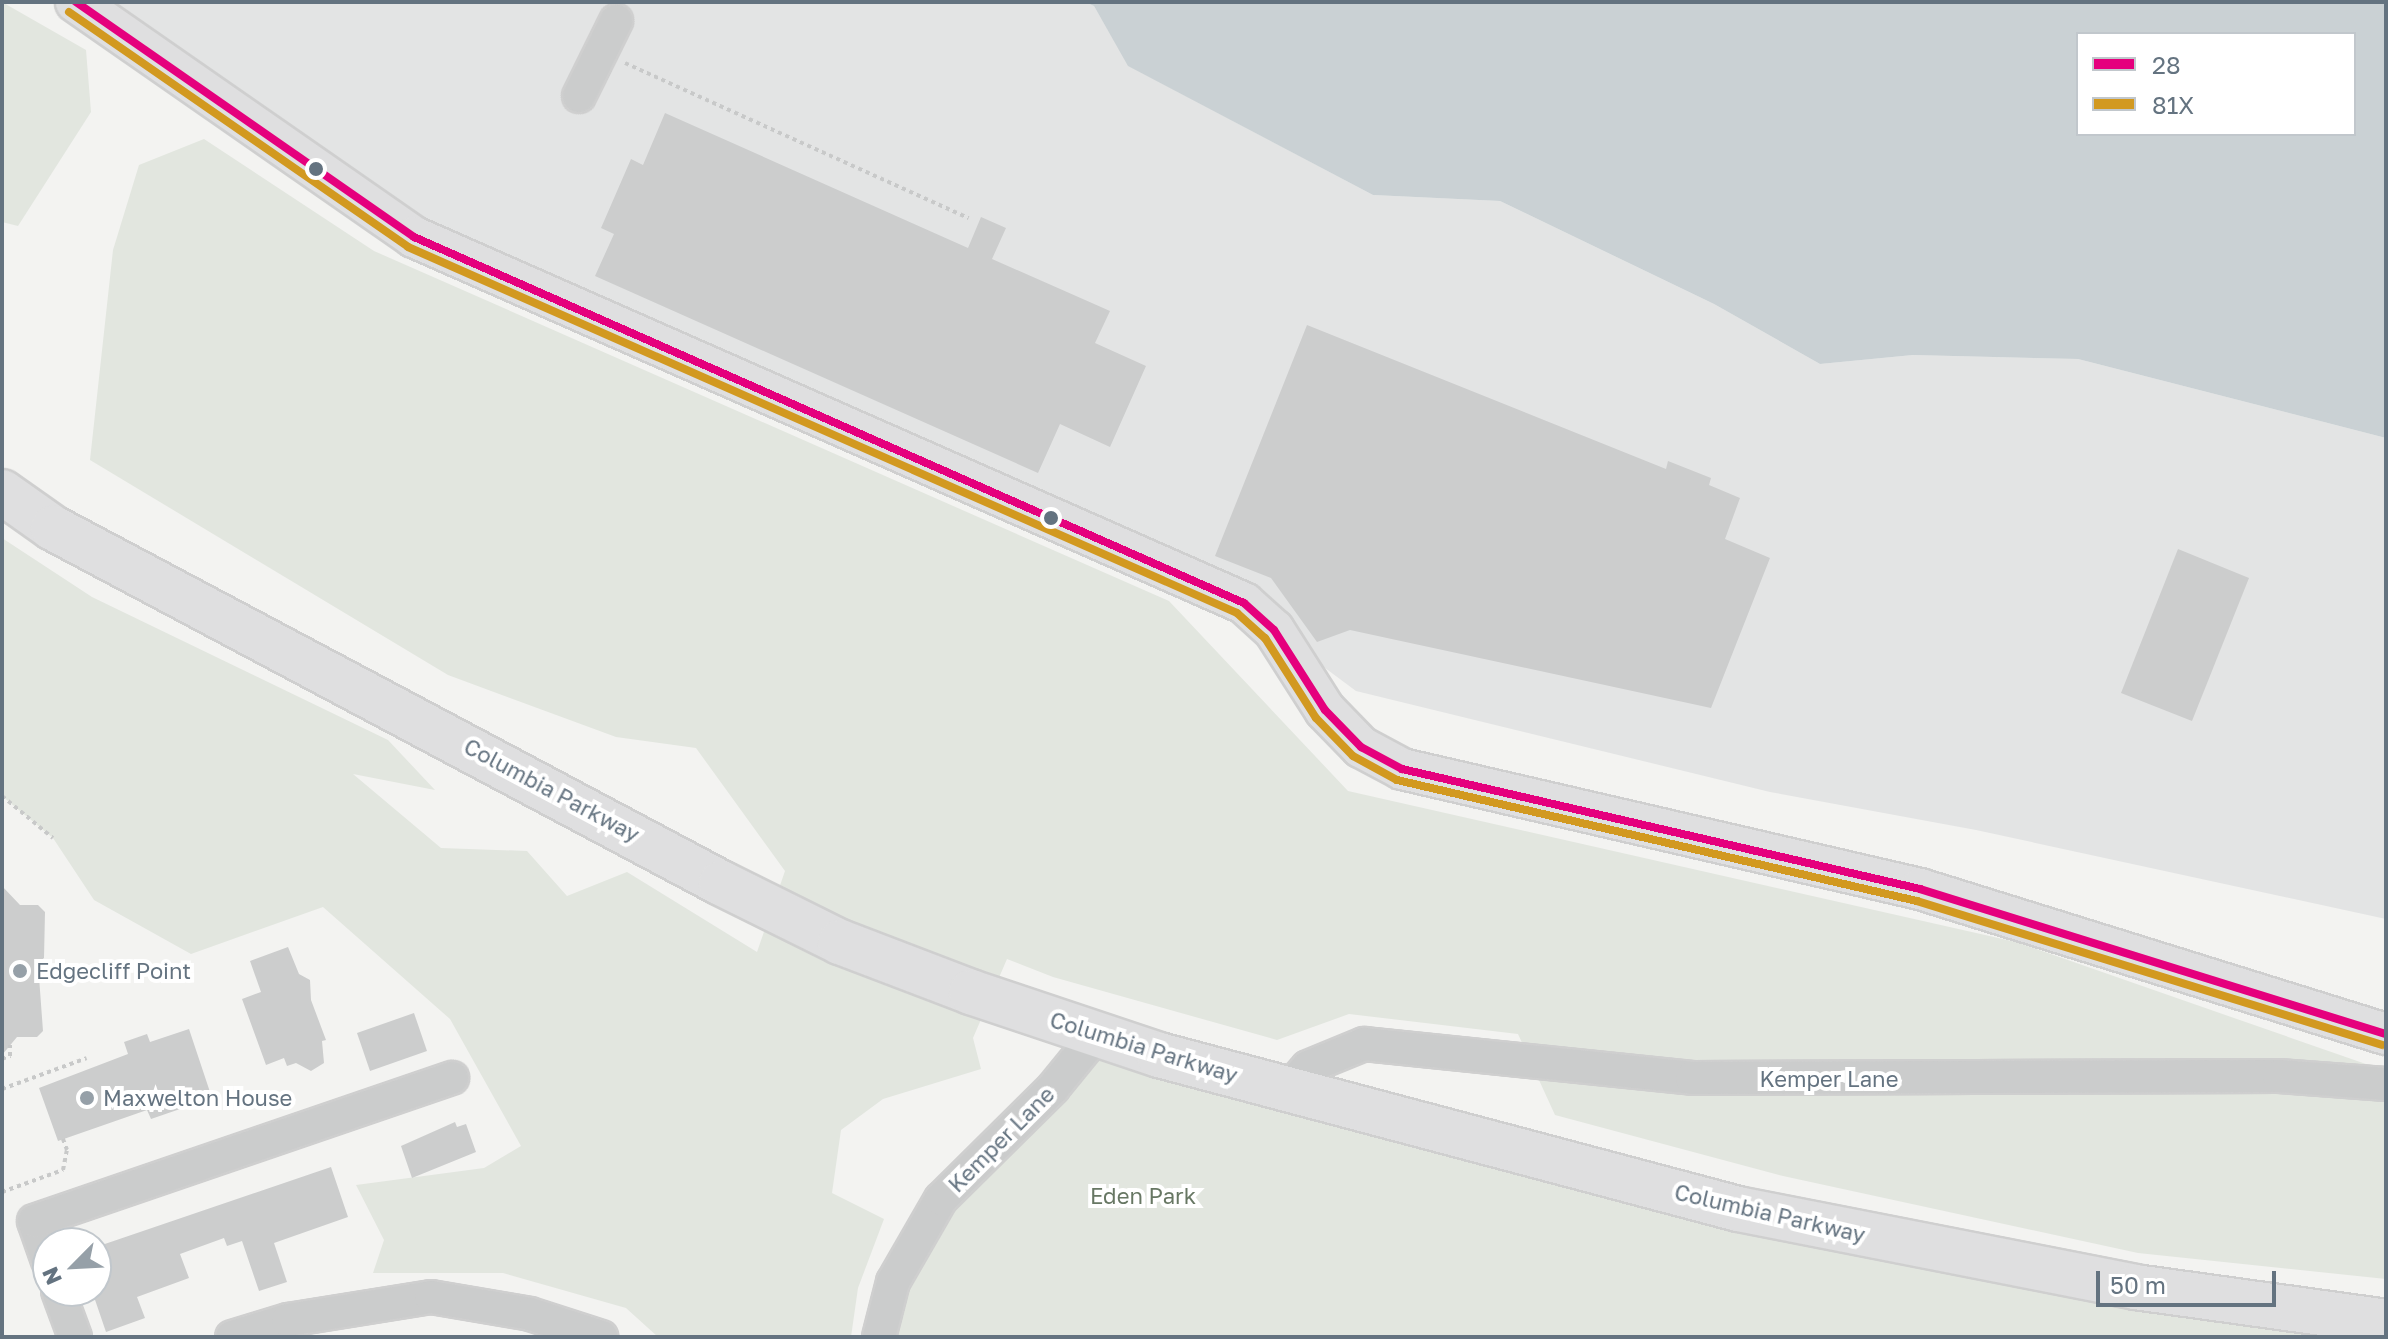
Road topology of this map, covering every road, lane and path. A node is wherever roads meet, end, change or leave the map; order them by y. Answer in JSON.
{"nodes":[{"id":1,"x":76,"y":2,"type":"edge"},
{"id":2,"x":616,"y":21,"type":"dead end"},
{"id":3,"x":601,"y":52,"type":"junction"},
{"id":4,"x":579,"y":96,"type":"dead end"},
{"id":5,"x":969,"y":218,"type":"dead end"},
{"id":6,"x":2,"y":492,"type":"edge"},
{"id":7,"x":2,"y":796,"type":"edge"},
{"id":8,"x":53,"y":838,"type":"dead end"},
{"id":9,"x":1097,"y":1034,"type":"junction"},
{"id":10,"x":2386,"y":1034,"type":"edge"},
{"id":11,"x":10,"y":1045,"type":"dead end"},
{"id":12,"x":87,"y":1058,"type":"dead end"},
{"id":13,"x":2,"y":1059,"type":"edge"},
{"id":14,"x":452,"y":1078,"type":"dead end"},
{"id":15,"x":2386,"y":1084,"type":"edge"},
{"id":16,"x":2,"y":1089,"type":"edge"},
{"id":17,"x":1288,"y":1090,"type":"junction"},
{"id":18,"x":63,"y":1139,"type":"dead end"},
{"id":19,"x":63,"y":1170,"type":"junction"},
{"id":20,"x":60,"y":1182,"type":"dead end"},
{"id":21,"x":2,"y":1192,"type":"edge"},
{"id":22,"x":36,"y":1227,"type":"edge"},
{"id":23,"x":64,"y":1307,"type":"edge"},
{"id":24,"x":2386,"y":1322,"type":"edge"},
{"id":25,"x":75,"y":1337,"type":"edge"},
{"id":26,"x":232,"y":1337,"type":"edge"},
{"id":27,"x":601,"y":1337,"type":"edge"},
{"id":28,"x":879,"y":1337,"type":"edge"}],
"edges":[{"from":1,"to":10,"type":"main road"},
{"from":2,"to":3,"type":"street"},
{"from":3,"to":4,"type":"street"},
{"from":3,"to":5,"type":"path"},
{"from":6,"to":9,"type":"highway","name":"Columbia Parkway"},
{"from":7,"to":8,"type":"path"},
{"from":9,"to":17,"type":"highway","name":"Columbia Parkway"},
{"from":9,"to":28,"type":"street","name":"Kemper Lane"},
{"from":11,"to":13,"type":"path"},
{"from":12,"to":16,"type":"path"},
{"from":14,"to":22,"type":"street"},
{"from":15,"to":17,"type":"street","name":"Kemper Lane"},
{"from":17,"to":24,"type":"highway","name":"Columbia Parkway"},
{"from":18,"to":19,"type":"path"},
{"from":19,"to":20,"type":"path"},
{"from":19,"to":21,"type":"path"},
{"from":23,"to":25,"type":"street"},
{"from":26,"to":27,"type":"street"}]}
